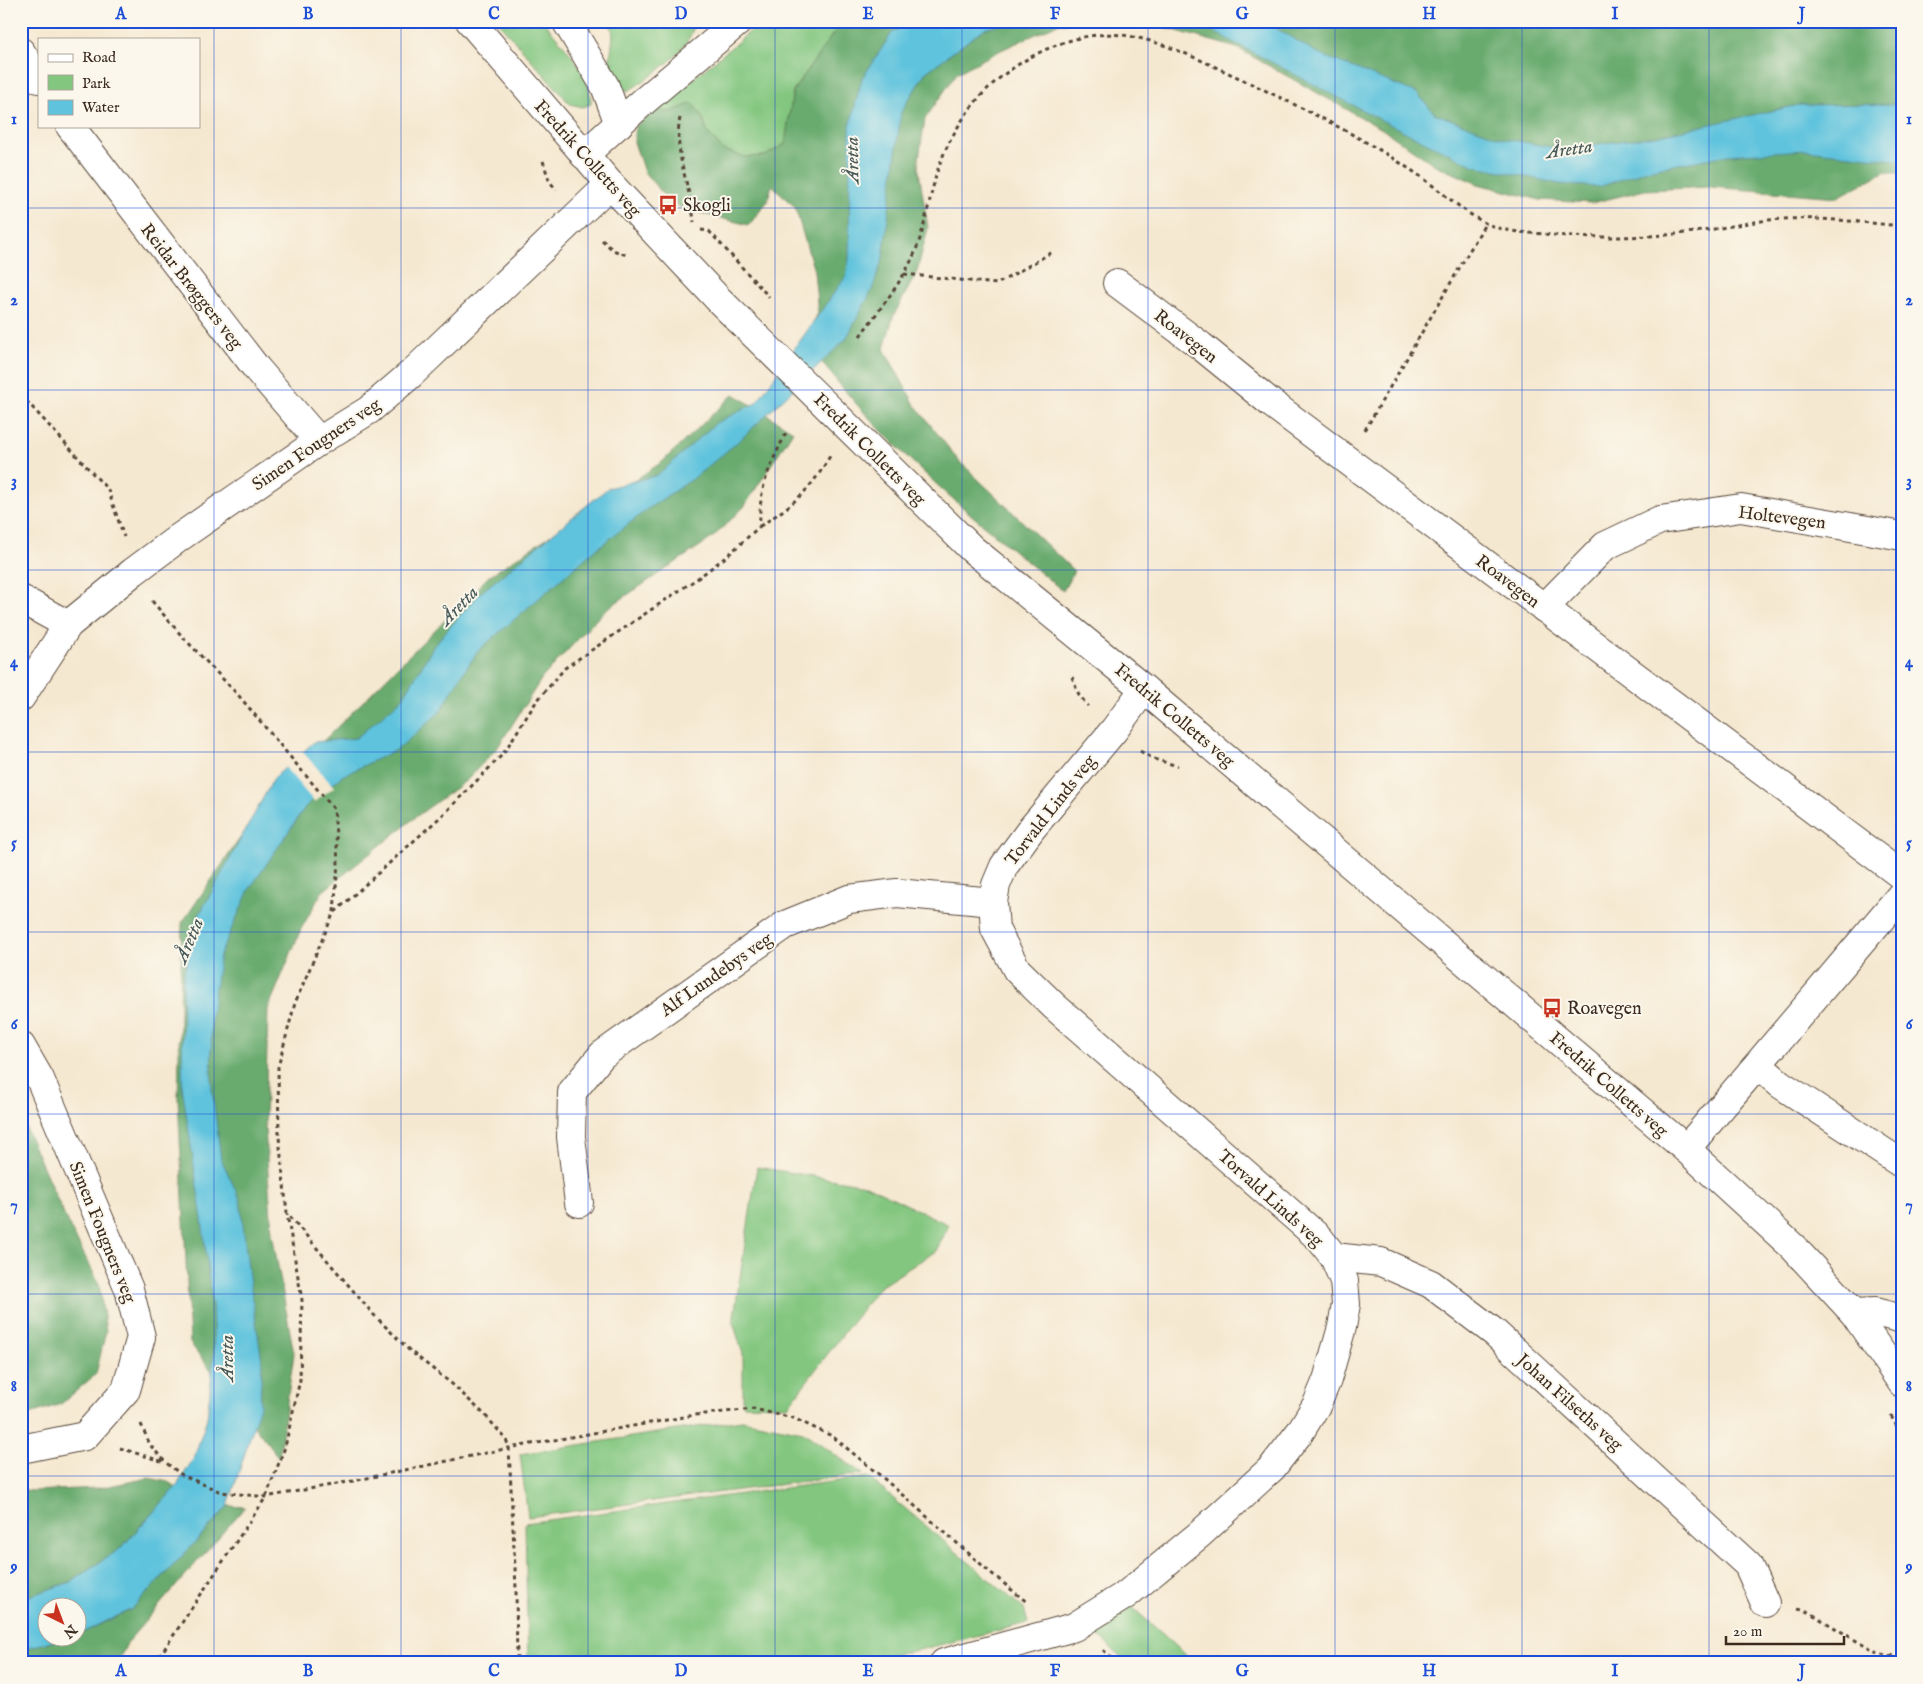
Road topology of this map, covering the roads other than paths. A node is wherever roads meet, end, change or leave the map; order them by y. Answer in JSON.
{"nodes":[{"id":1,"x":470,"y":21,"type":"edge"},
{"id":2,"x":566,"y":21,"type":"edge"},
{"id":3,"x":739,"y":21,"type":"edge"},
{"id":4,"x":21,"y":52,"type":"edge"},
{"id":5,"x":38,"y":78,"type":"edge"},
{"id":6,"x":619,"y":124,"type":"junction"},
{"id":7,"x":72,"y":128,"type":"edge"},
{"id":8,"x":584,"y":155,"type":"junction"},
{"id":9,"x":610,"y":184,"type":"junction"},
{"id":10,"x":1116,"y":283,"type":"dead end"},
{"id":11,"x":319,"y":442,"type":"junction"},
{"id":12,"x":1902,"y":536,"type":"edge"},
{"id":13,"x":21,"y":599,"type":"edge"},
{"id":14,"x":1544,"y":608,"type":"junction"},
{"id":15,"x":68,"y":625,"type":"junction"},
{"id":16,"x":1144,"y":688,"type":"junction"},
{"id":17,"x":21,"y":697,"type":"edge"},
{"id":18,"x":1902,"y":876,"type":"edge"},
{"id":19,"x":1902,"y":894,"type":"edge"},
{"id":20,"x":993,"y":902,"type":"junction"},
{"id":21,"x":21,"y":1046,"type":"edge"},
{"id":22,"x":1758,"y":1065,"type":"junction"},
{"id":23,"x":1686,"y":1149,"type":"junction"},
{"id":24,"x":1902,"y":1164,"type":"edge"},
{"id":25,"x":580,"y":1203,"type":"dead end"},
{"id":26,"x":1334,"y":1257,"type":"junction"},
{"id":27,"x":1854,"y":1313,"type":"junction"},
{"id":28,"x":1902,"y":1319,"type":"edge"},
{"id":29,"x":1902,"y":1383,"type":"edge"},
{"id":30,"x":21,"y":1449,"type":"edge"},
{"id":31,"x":1765,"y":1603,"type":"road end"},
{"id":32,"x":944,"y":1663,"type":"edge"}],
"edges":[{"from":1,"to":8,"type":"street","name":"Fredrik Colletts veg"},
{"from":2,"to":6,"type":"street"},
{"from":3,"to":6,"type":"street"},
{"from":4,"to":5,"type":"street"},
{"from":6,"to":8,"type":"street"},
{"from":7,"to":11,"type":"street","name":"Reidar Brøggers veg"},
{"from":8,"to":9,"type":"street","name":"Fredrik Colletts veg"},
{"from":9,"to":11,"type":"street","name":"Simen Fougners veg"},
{"from":9,"to":16,"type":"street","name":"Fredrik Colletts veg"},
{"from":10,"to":14,"type":"street","name":"Roavegen"},
{"from":11,"to":15,"type":"street","name":"Simen Fougners veg"},
{"from":12,"to":14,"type":"street","name":"Holtevegen"},
{"from":13,"to":15,"type":"street"},
{"from":14,"to":18,"type":"street","name":"Roavegen"},
{"from":15,"to":17,"type":"street","name":"Simen Fougners veg"},
{"from":16,"to":20,"type":"street","name":"Torvald Linds veg"},
{"from":16,"to":23,"type":"street","name":"Fredrik Colletts veg"},
{"from":19,"to":22,"type":"street"},
{"from":20,"to":25,"type":"street","name":"Alf Lundebys veg"},
{"from":20,"to":26,"type":"street","name":"Torvald Linds veg"},
{"from":21,"to":30,"type":"street","name":"Simen Fougners veg"},
{"from":22,"to":23,"type":"street"},
{"from":22,"to":24,"type":"street"},
{"from":23,"to":27,"type":"street","name":"Fredrik Colletts veg"},
{"from":26,"to":31,"type":"street","name":"Johan Filseths veg"},
{"from":26,"to":32,"type":"street","name":"Torvald Linds veg"},
{"from":27,"to":28,"type":"street"},
{"from":27,"to":29,"type":"street","name":"Fredrik Colletts veg"}]}
